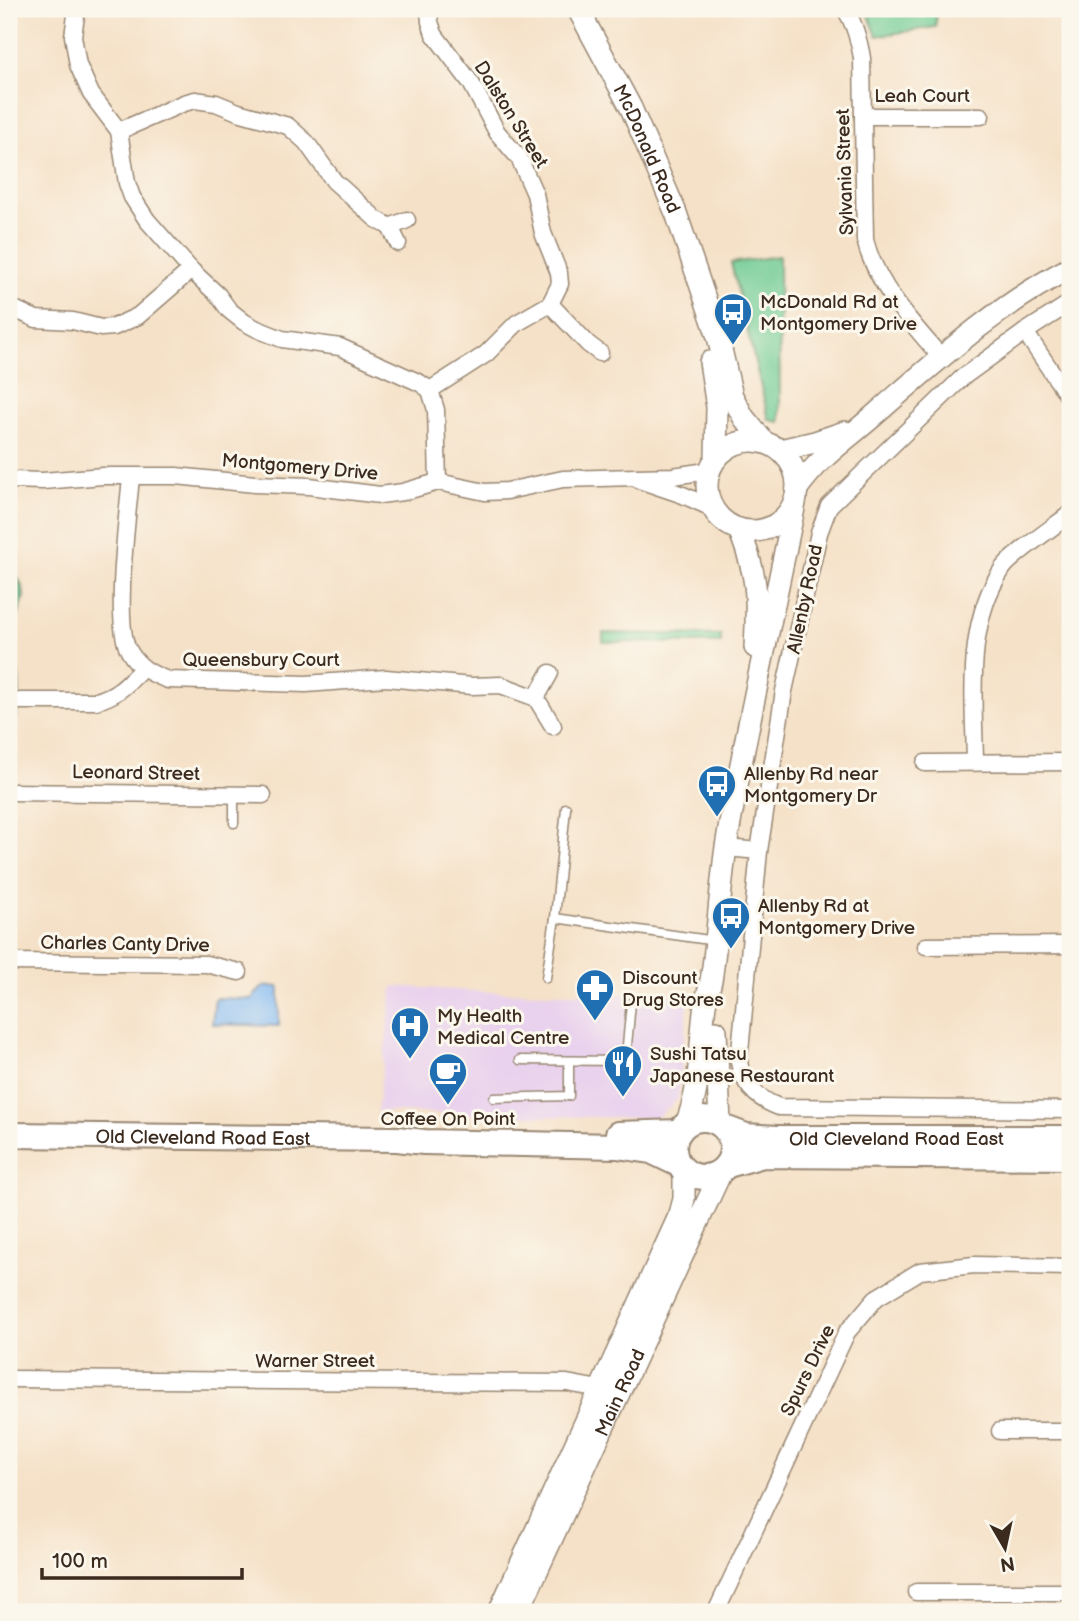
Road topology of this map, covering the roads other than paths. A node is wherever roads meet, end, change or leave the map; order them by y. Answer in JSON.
{"nodes":[{"id":1,"x":77,"y":9,"type":"edge"},
{"id":2,"x":429,"y":9,"type":"edge"},
{"id":3,"x":578,"y":9,"type":"edge"},
{"id":4,"x":845,"y":9,"type":"edge"},
{"id":5,"x":863,"y":116,"type":"junction"},
{"id":6,"x":981,"y":116,"type":"dead end"},
{"id":7,"x":119,"y":131,"type":"junction"},
{"id":8,"x":407,"y":219,"type":"dead end"},
{"id":9,"x":390,"y":228,"type":"junction"},
{"id":10,"x":398,"y":243,"type":"dead end"},
{"id":11,"x":1070,"y":268,"type":"edge"},
{"id":12,"x":191,"y":270,"type":"junction"},
{"id":13,"x":702,"y":295,"type":"junction"},
{"id":14,"x":1070,"y":303,"type":"edge"},
{"id":15,"x":550,"y":304,"type":"junction"},
{"id":16,"x":10,"y":305,"type":"edge"},
{"id":17,"x":1025,"y":332,"type":"junction"},
{"id":18,"x":600,"y":353,"type":"dead end"},
{"id":19,"x":941,"y":357,"type":"junction"},
{"id":20,"x":923,"y":372,"type":"junction"},
{"id":21,"x":430,"y":390,"type":"junction"},
{"id":22,"x":944,"y":395,"type":"junction"},
{"id":23,"x":1070,"y":399,"type":"edge"},
{"id":24,"x":860,"y":426,"type":"junction"},
{"id":25,"x":772,"y":446,"type":"junction"},
{"id":26,"x":712,"y":466,"type":"junction"},
{"id":27,"x":627,"y":476,"type":"junction"},
{"id":28,"x":131,"y":477,"type":"junction"},
{"id":29,"x":9,"y":480,"type":"edge"},
{"id":30,"x":438,"y":482,"type":"junction"},
{"id":31,"x":797,"y":494,"type":"junction"},
{"id":32,"x":712,"y":508,"type":"junction"},
{"id":33,"x":1070,"y":514,"type":"edge"},
{"id":34,"x":739,"y":529,"type":"junction"},
{"id":35,"x":143,"y":668,"type":"junction"},
{"id":36,"x":550,"y":673,"type":"dead end"},
{"id":37,"x":536,"y":698,"type":"junction"},
{"id":38,"x":753,"y":698,"type":"junction"},
{"id":39,"x":20,"y":701,"type":"dead end"},
{"id":40,"x":553,"y":726,"type":"dead end"},
{"id":41,"x":975,"y":762,"type":"junction"},
{"id":42,"x":1070,"y":762,"type":"edge"},
{"id":43,"x":925,"y":763,"type":"dead end"},
{"id":44,"x":9,"y":792,"type":"edge"},
{"id":45,"x":234,"y":794,"type":"junction"},
{"id":46,"x":262,"y":795,"type":"dead end"},
{"id":47,"x":566,"y":808,"type":"dead end"},
{"id":48,"x":234,"y":823,"type":"dead end"},
{"id":49,"x":726,"y":848,"type":"junction"},
{"id":50,"x":759,"y":851,"type":"junction"},
{"id":51,"x":555,"y":918,"type":"junction"},
{"id":52,"x":716,"y":941,"type":"junction"},
{"id":53,"x":926,"y":946,"type":"dead end"},
{"id":54,"x":1070,"y":946,"type":"edge"},
{"id":55,"x":9,"y":962,"type":"edge"},
{"id":56,"x":239,"y":972,"type":"dead end"},
{"id":57,"x":712,"y":976,"type":"junction"},
{"id":58,"x":546,"y":978,"type":"dead end"},
{"id":59,"x":631,"y":1003,"type":"dead end"},
{"id":60,"x":520,"y":1060,"type":"dead end"},
{"id":61,"x":569,"y":1061,"type":"junction"},
{"id":62,"x":494,"y":1098,"type":"dead end"},
{"id":63,"x":768,"y":1103,"type":"joint"},
{"id":64,"x":1070,"y":1110,"type":"edge"},
{"id":65,"x":723,"y":1126,"type":"junction"},
{"id":66,"x":682,"y":1128,"type":"junction"},
{"id":67,"x":9,"y":1135,"type":"edge"},
{"id":68,"x":1070,"y":1138,"type":"edge"},
{"id":69,"x":397,"y":1139,"type":"junction"},
{"id":70,"x":1070,"y":1157,"type":"edge"},
{"id":71,"x":681,"y":1167,"type":"junction"},
{"id":72,"x":724,"y":1168,"type":"junction"},
{"id":73,"x":1070,"y":1267,"type":"edge"},
{"id":74,"x":9,"y":1379,"type":"edge"},
{"id":75,"x":609,"y":1391,"type":"junction"},
{"id":76,"x":1000,"y":1431,"type":"dead end"},
{"id":77,"x":1070,"y":1431,"type":"edge"},
{"id":78,"x":916,"y":1592,"type":"dead end"},
{"id":79,"x":1070,"y":1592,"type":"edge"},
{"id":80,"x":499,"y":1612,"type":"edge"},
{"id":81,"x":518,"y":1612,"type":"edge"},
{"id":82,"x":716,"y":1612,"type":"edge"}],
"edges":[{"from":1,"to":7,"type":"street"},
{"from":2,"to":15,"type":"street","name":"Dalston Street"},
{"from":3,"to":13,"type":"main road","name":"McDonald Road"},
{"from":4,"to":5,"type":"street","name":"Sylvania Street"},
{"from":5,"to":6,"type":"street","name":"Leah Court"},
{"from":5,"to":19,"type":"street","name":"Sylvania Street"},
{"from":7,"to":9,"type":"street"},
{"from":7,"to":12,"type":"street"},
{"from":8,"to":9,"type":"street"},
{"from":9,"to":10,"type":"street"},
{"from":11,"to":19,"type":"main road","name":"Allenby Road"},
{"from":12,"to":16,"type":"street"},
{"from":12,"to":21,"type":"street"},
{"from":13,"to":25,"type":"main road","name":"McDonald Road"},
{"from":13,"to":26,"type":"main road","name":"McDonald Road"},
{"from":14,"to":17,"type":"street","name":"Allenby Road"},
{"from":15,"to":18,"type":"street"},
{"from":15,"to":21,"type":"street"},
{"from":17,"to":22,"type":"street","name":"Allenby Road"},
{"from":17,"to":23,"type":"street"},
{"from":19,"to":20,"type":"main road","name":"Allenby Road"},
{"from":20,"to":22,"type":"street"},
{"from":20,"to":24,"type":"main road","name":"Allenby Road"},
{"from":21,"to":30,"type":"street"},
{"from":22,"to":50,"type":"street","name":"Allenby Road"},
{"from":24,"to":25,"type":"main road","name":"Allenby Road"},
{"from":24,"to":31,"type":"main road","name":"Allenby Road"},
{"from":25,"to":26,"type":"main road"},
{"from":25,"to":31,"type":"main road"},
{"from":26,"to":27,"type":"street","name":"Montgomery Drive"},
{"from":26,"to":32,"type":"main road"},
{"from":27,"to":30,"type":"street","name":"Montgomery Drive"},
{"from":27,"to":32,"type":"street","name":"Montgomery Drive"},
{"from":28,"to":29,"type":"street","name":"Montgomery Drive"},
{"from":28,"to":30,"type":"street","name":"Montgomery Drive"},
{"from":28,"to":35,"type":"street"},
{"from":31,"to":34,"type":"main road"},
{"from":31,"to":38,"type":"main road","name":"Allenby Road"},
{"from":32,"to":34,"type":"main road"},
{"from":33,"to":41,"type":"street"},
{"from":34,"to":38,"type":"main road","name":"Allenby Road"},
{"from":35,"to":37,"type":"street","name":"Queensbury Court"},
{"from":35,"to":39,"type":"street"},
{"from":36,"to":37,"type":"street"},
{"from":37,"to":40,"type":"street"},
{"from":38,"to":49,"type":"main road","name":"Allenby Road"},
{"from":41,"to":42,"type":"street"},
{"from":41,"to":43,"type":"street"},
{"from":44,"to":45,"type":"street","name":"Leonard Street"},
{"from":45,"to":46,"type":"street","name":"Leonard Street"},
{"from":45,"to":48,"type":"lane"},
{"from":47,"to":51,"type":"lane"},
{"from":49,"to":50,"type":"street"},
{"from":49,"to":52,"type":"main road","name":"Allenby Road"},
{"from":50,"to":63,"type":"street","name":"Allenby Road"},
{"from":51,"to":52,"type":"lane"},
{"from":51,"to":58,"type":"lane"},
{"from":52,"to":57,"type":"main road","name":"Allenby Road"},
{"from":53,"to":54,"type":"street"},
{"from":55,"to":56,"type":"street","name":"Charles Canty Drive"},
{"from":57,"to":65,"type":"main road","name":"Allenby Road"},
{"from":57,"to":66,"type":"main road","name":"Allenby Road"},
{"from":59,"to":61,"type":"lane"},
{"from":60,"to":61,"type":"lane"},
{"from":61,"to":62,"type":"lane"},
{"from":63,"to":64,"type":"street","name":"Old Cleveland Road East"},
{"from":65,"to":66,"type":"main road"},
{"from":65,"to":68,"type":"main road","name":"Old Cleveland Road East"},
{"from":65,"to":72,"type":"main road"},
{"from":66,"to":69,"type":"main road","name":"Old Cleveland Road East"},
{"from":66,"to":71,"type":"main road"},
{"from":67,"to":69,"type":"main road","name":"Old Cleveland Road East"},
{"from":69,"to":71,"type":"main road","name":"Old Cleveland Road East"},
{"from":70,"to":72,"type":"main road","name":"Old Cleveland Road East"},
{"from":71,"to":72,"type":"main road"},
{"from":71,"to":75,"type":"main road","name":"Main Road"},
{"from":72,"to":75,"type":"main road","name":"Main Road"},
{"from":73,"to":82,"type":"street","name":"Spurs Drive"},
{"from":74,"to":75,"type":"street","name":"Warner Street"},
{"from":75,"to":80,"type":"main road","name":"Main Road"},
{"from":75,"to":81,"type":"main road","name":"Main Road"},
{"from":76,"to":77,"type":"street"},
{"from":78,"to":79,"type":"street"}]}
